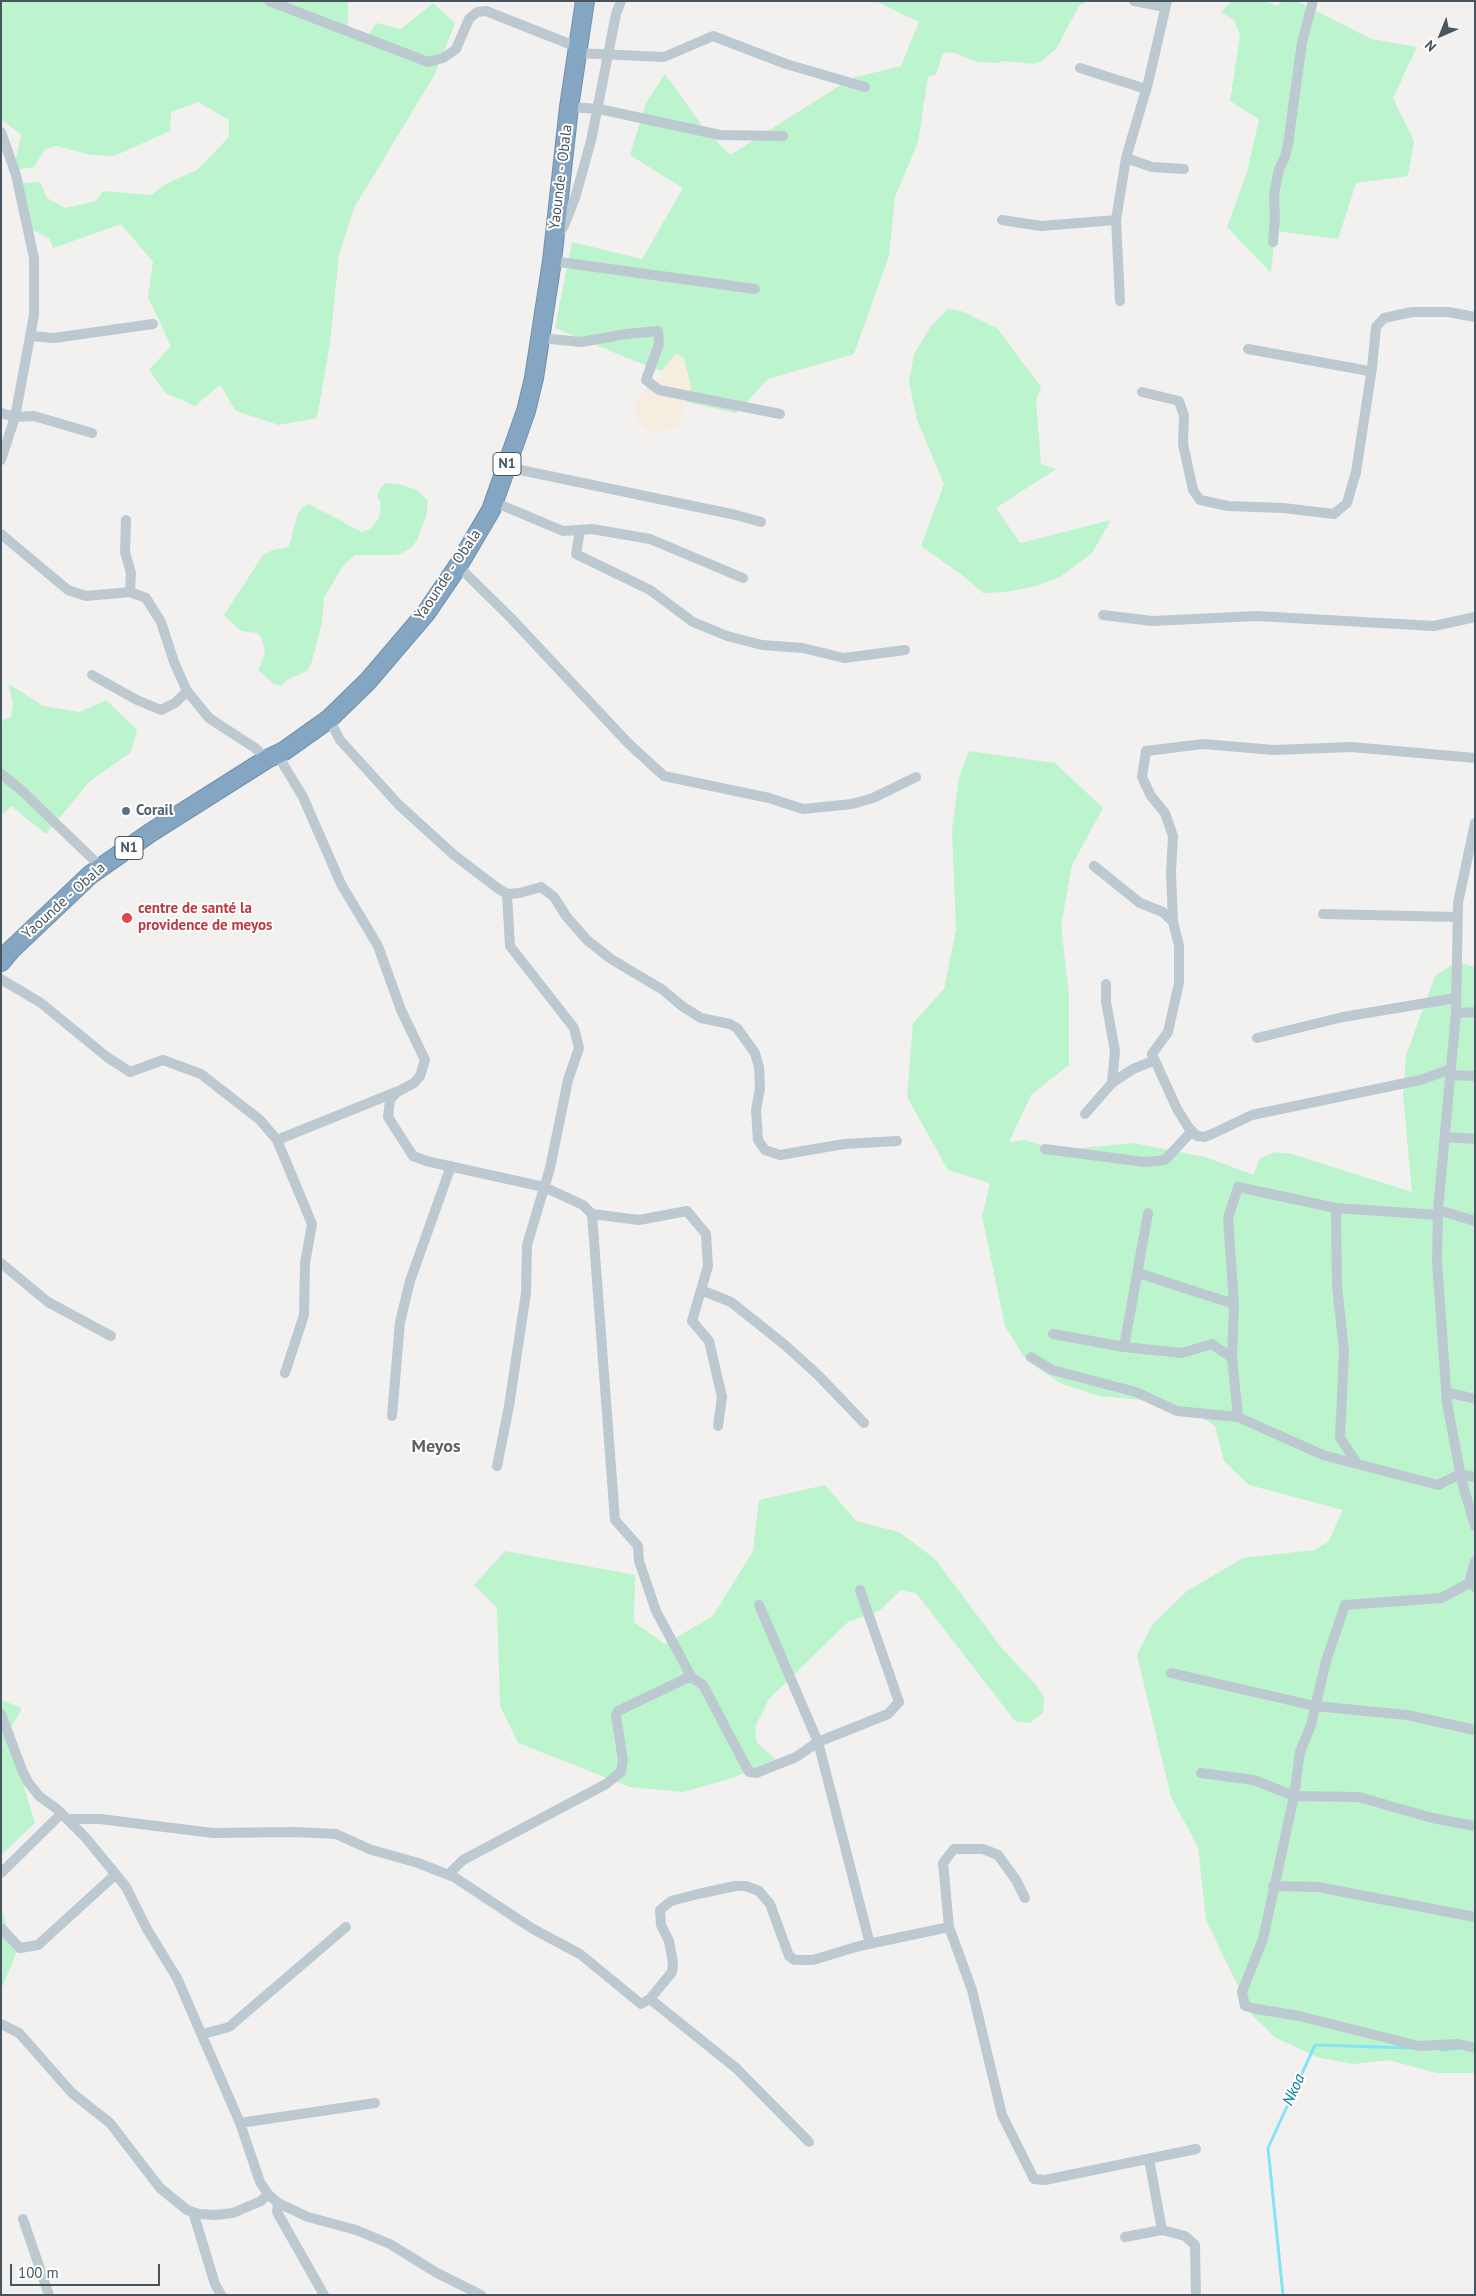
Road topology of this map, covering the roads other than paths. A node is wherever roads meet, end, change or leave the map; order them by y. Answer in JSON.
{"nodes":[{"id":1,"x":269,"y":1,"type":"edge"},
{"id":2,"x":585,"y":1,"type":"edge"},
{"id":3,"x":621,"y":1,"type":"edge"},
{"id":4,"x":1134,"y":1,"type":"edge"},
{"id":5,"x":1314,"y":1,"type":"edge"},
{"id":6,"x":1166,"y":4,"type":"edge"},
{"id":7,"x":577,"y":50,"type":"junction"},
{"id":8,"x":608,"y":54,"type":"junction"},
{"id":9,"x":1080,"y":68,"type":"dead end"},
{"id":10,"x":865,"y":87,"type":"dead end"},
{"id":11,"x":1146,"y":89,"type":"junction"},
{"id":12,"x":569,"y":107,"type":"junction"},
{"id":13,"x":599,"y":109,"type":"junction"},
{"id":14,"x":1,"y":132,"type":"edge"},
{"id":15,"x":782,"y":136,"type":"dead end"},
{"id":16,"x":1126,"y":158,"type":"junction"},
{"id":17,"x":1184,"y":170,"type":"dead end"},
{"id":18,"x":1002,"y":220,"type":"dead end"},
{"id":19,"x":1116,"y":220,"type":"junction"},
{"id":20,"x":553,"y":242,"type":"junction"},
{"id":21,"x":1273,"y":242,"type":"dead end"},
{"id":22,"x":552,"y":260,"type":"junction"},
{"id":23,"x":756,"y":289,"type":"dead end"},
{"id":24,"x":1120,"y":301,"type":"dead end"},
{"id":25,"x":1475,"y":317,"type":"edge"},
{"id":26,"x":153,"y":324,"type":"dead end"},
{"id":27,"x":30,"y":336,"type":"junction"},
{"id":28,"x":540,"y":338,"type":"junction"},
{"id":29,"x":1248,"y":349,"type":"dead end"},
{"id":30,"x":1372,"y":368,"type":"junction"},
{"id":31,"x":1142,"y":392,"type":"dead end"},
{"id":32,"x":1,"y":413,"type":"edge"},
{"id":33,"x":780,"y":414,"type":"dead end"},
{"id":34,"x":15,"y":417,"type":"junction"},
{"id":35,"x":92,"y":433,"type":"dead end"},
{"id":36,"x":1,"y":460,"type":"edge"},
{"id":37,"x":506,"y":467,"type":"junction"},
{"id":38,"x":494,"y":502,"type":"junction"},
{"id":39,"x":126,"y":520,"type":"dead end"},
{"id":40,"x":761,"y":522,"type":"dead end"},
{"id":41,"x":580,"y":530,"type":"junction"},
{"id":42,"x":1,"y":534,"type":"edge"},
{"id":43,"x":458,"y":566,"type":"junction"},
{"id":44,"x":743,"y":578,"type":"dead end"},
{"id":45,"x":130,"y":592,"type":"junction"},
{"id":46,"x":1102,"y":615,"type":"dead end"},
{"id":47,"x":1475,"y":617,"type":"edge"},
{"id":48,"x":905,"y":650,"type":"dead end"},
{"id":49,"x":92,"y":674,"type":"dead end"},
{"id":50,"x":187,"y":691,"type":"junction"},
{"id":51,"x":329,"y":719,"type":"junction"},
{"id":52,"x":272,"y":757,"type":"junction"},
{"id":53,"x":1475,"y":758,"type":"edge"},
{"id":54,"x":1,"y":774,"type":"edge"},
{"id":55,"x":916,"y":777,"type":"dead end"},
{"id":56,"x":1475,"y":823,"type":"edge"},
{"id":57,"x":1094,"y":866,"type":"dead end"},
{"id":58,"x":101,"y":867,"type":"junction"},
{"id":59,"x":508,"y":894,"type":"junction"},
{"id":60,"x":1323,"y":914,"type":"dead end"},
{"id":61,"x":1458,"y":917,"type":"junction"},
{"id":62,"x":1173,"y":922,"type":"junction"},
{"id":63,"x":4,"y":954,"type":"edge"},
{"id":64,"x":1,"y":979,"type":"edge"},
{"id":65,"x":1106,"y":984,"type":"dead end"},
{"id":66,"x":1456,"y":998,"type":"junction"},
{"id":67,"x":1456,"y":1012,"type":"junction"},
{"id":68,"x":1475,"y":1012,"type":"edge"},
{"id":69,"x":1257,"y":1038,"type":"dead end"},
{"id":70,"x":1153,"y":1061,"type":"junction"},
{"id":71,"x":1451,"y":1072,"type":"junction"},
{"id":72,"x":1475,"y":1076,"type":"edge"},
{"id":73,"x":1112,"y":1084,"type":"junction"},
{"id":74,"x":397,"y":1092,"type":"junction"},
{"id":75,"x":1085,"y":1114,"type":"dead end"},
{"id":76,"x":1192,"y":1131,"type":"junction"},
{"id":77,"x":1445,"y":1137,"type":"junction"},
{"id":78,"x":1475,"y":1139,"type":"edge"},
{"id":79,"x":277,"y":1140,"type":"junction"},
{"id":80,"x":897,"y":1141,"type":"dead end"},
{"id":81,"x":1045,"y":1149,"type":"dead end"},
{"id":82,"x":451,"y":1166,"type":"junction"},
{"id":83,"x":544,"y":1187,"type":"junction"},
{"id":84,"x":1336,"y":1208,"type":"junction"},
{"id":85,"x":1148,"y":1213,"type":"dead end"},
{"id":86,"x":1438,"y":1213,"type":"junction"},
{"id":87,"x":592,"y":1214,"type":"junction"},
{"id":88,"x":1475,"y":1221,"type":"edge"},
{"id":89,"x":1,"y":1263,"type":"edge"},
{"id":90,"x":1138,"y":1273,"type":"junction"},
{"id":91,"x":701,"y":1290,"type":"junction"},
{"id":92,"x":1234,"y":1304,"type":"junction"},
{"id":93,"x":1054,"y":1334,"type":"dead end"},
{"id":94,"x":111,"y":1336,"type":"dead end"},
{"id":95,"x":1124,"y":1347,"type":"junction"},
{"id":96,"x":1031,"y":1358,"type":"dead end"},
{"id":97,"x":1232,"y":1358,"type":"junction"},
{"id":98,"x":285,"y":1373,"type":"dead end"},
{"id":99,"x":1446,"y":1392,"type":"junction"},
{"id":100,"x":1475,"y":1399,"type":"edge"},
{"id":101,"x":392,"y":1416,"type":"dead end"},
{"id":102,"x":1238,"y":1417,"type":"junction"},
{"id":103,"x":864,"y":1423,"type":"dead end"},
{"id":104,"x":718,"y":1426,"type":"dead end"},
{"id":105,"x":1357,"y":1464,"type":"junction"},
{"id":106,"x":497,"y":1466,"type":"dead end"},
{"id":107,"x":1460,"y":1474,"type":"junction"},
{"id":108,"x":1475,"y":1477,"type":"edge"},
{"id":109,"x":1475,"y":1526,"type":"edge"},
{"id":110,"x":1475,"y":1561,"type":"edge"},
{"id":111,"x":1473,"y":1582,"type":"edge"},
{"id":112,"x":860,"y":1590,"type":"dead end"},
{"id":113,"x":759,"y":1605,"type":"dead end"},
{"id":114,"x":1171,"y":1673,"type":"dead end"},
{"id":115,"x":692,"y":1678,"type":"junction"},
{"id":116,"x":1315,"y":1706,"type":"junction"},
{"id":117,"x":1,"y":1714,"type":"edge"},
{"id":118,"x":1475,"y":1730,"type":"edge"},
{"id":119,"x":818,"y":1742,"type":"junction"},
{"id":120,"x":1201,"y":1773,"type":"dead end"},
{"id":121,"x":1294,"y":1796,"type":"junction"},
{"id":122,"x":64,"y":1816,"type":"junction"},
{"id":123,"x":1475,"y":1826,"type":"edge"},
{"id":124,"x":1,"y":1873,"type":"edge"},
{"id":125,"x":116,"y":1874,"type":"junction"},
{"id":126,"x":448,"y":1875,"type":"junction"},
{"id":127,"x":1273,"y":1886,"type":"junction"},
{"id":128,"x":1025,"y":1898,"type":"dead end"},
{"id":129,"x":1475,"y":1917,"type":"edge"},
{"id":130,"x":346,"y":1927,"type":"dead end"},
{"id":131,"x":1,"y":1928,"type":"edge"},
{"id":132,"x":949,"y":1928,"type":"junction"},
{"id":133,"x":870,"y":1944,"type":"junction"},
{"id":134,"x":650,"y":2000,"type":"junction"},
{"id":135,"x":1,"y":2024,"type":"edge"},
{"id":136,"x":203,"y":2034,"type":"junction"},
{"id":137,"x":1475,"y":2048,"type":"edge"},
{"id":138,"x":375,"y":2103,"type":"dead end"},
{"id":139,"x":240,"y":2123,"type":"junction"},
{"id":140,"x":809,"y":2142,"type":"dead end"},
{"id":141,"x":1196,"y":2149,"type":"dead end"},
{"id":142,"x":1149,"y":2159,"type":"junction"},
{"id":143,"x":268,"y":2194,"type":"junction"},
{"id":144,"x":278,"y":2203,"type":"junction"},
{"id":145,"x":193,"y":2212,"type":"junction"},
{"id":146,"x":23,"y":2219,"type":"dead end"},
{"id":147,"x":1162,"y":2230,"type":"junction"},
{"id":148,"x":1126,"y":2237,"type":"dead end"},
{"id":149,"x":49,"y":2295,"type":"edge"},
{"id":150,"x":221,"y":2295,"type":"edge"},
{"id":151,"x":324,"y":2295,"type":"edge"},
{"id":152,"x":481,"y":2295,"type":"edge"},
{"id":153,"x":1196,"y":2295,"type":"edge"}],
"edges":[{"from":1,"to":7,"type":"street"},
{"from":2,"to":7,"type":"highway","name":"Yaounde - Obala","number":"N1"},
{"from":3,"to":8,"type":"street"},
{"from":4,"to":6,"type":"street"},
{"from":5,"to":21,"type":"street"},
{"from":6,"to":11,"type":"street"},
{"from":7,"to":8,"type":"street"},
{"from":7,"to":12,"type":"highway","name":"Yaounde - Obala","number":"N1"},
{"from":8,"to":10,"type":"street"},
{"from":8,"to":13,"type":"street"},
{"from":9,"to":11,"type":"street"},
{"from":11,"to":16,"type":"street"},
{"from":12,"to":13,"type":"street"},
{"from":12,"to":20,"type":"highway","name":"Yaounde - Obala","number":"N1"},
{"from":13,"to":15,"type":"street"},
{"from":13,"to":20,"type":"street"},
{"from":14,"to":27,"type":"street"},
{"from":16,"to":17,"type":"street"},
{"from":16,"to":19,"type":"street"},
{"from":18,"to":19,"type":"street"},
{"from":19,"to":24,"type":"street"},
{"from":20,"to":22,"type":"highway","name":"Yaounde - Obala","number":"N1"},
{"from":22,"to":23,"type":"street"},
{"from":22,"to":28,"type":"highway","name":"Yaounde - Obala","number":"N1"},
{"from":25,"to":30,"type":"street"},
{"from":26,"to":27,"type":"street"},
{"from":27,"to":34,"type":"street"},
{"from":28,"to":33,"type":"street"},
{"from":28,"to":37,"type":"highway","name":"Yaounde - Obala","number":"N1"},
{"from":29,"to":30,"type":"street"},
{"from":30,"to":31,"type":"street"},
{"from":32,"to":34,"type":"street"},
{"from":34,"to":35,"type":"street"},
{"from":34,"to":36,"type":"street"},
{"from":37,"to":38,"type":"highway","name":"Yaounde - Obala","number":"N1"},
{"from":37,"to":40,"type":"street"},
{"from":38,"to":41,"type":"street"},
{"from":38,"to":43,"type":"highway","name":"Yaounde - Obala","number":"N1"},
{"from":39,"to":45,"type":"street"},
{"from":41,"to":44,"type":"street"},
{"from":41,"to":48,"type":"street"},
{"from":42,"to":45,"type":"street"},
{"from":43,"to":51,"type":"highway","name":"Yaounde - Obala","number":"N1"},
{"from":43,"to":55,"type":"street"},
{"from":45,"to":50,"type":"street"},
{"from":46,"to":47,"type":"street"},
{"from":49,"to":50,"type":"street"},
{"from":50,"to":52,"type":"street"},
{"from":51,"to":52,"type":"highway","name":"Yaounde - Obala","number":"N1"},
{"from":51,"to":59,"type":"street"},
{"from":52,"to":58,"type":"highway","name":"Yaounde - Obala","number":"N1"},
{"from":52,"to":74,"type":"street"},
{"from":53,"to":62,"type":"street"},
{"from":54,"to":58,"type":"street"},
{"from":56,"to":61,"type":"street"},
{"from":57,"to":62,"type":"street"},
{"from":58,"to":63,"type":"highway","name":"Yaounde - Obala","number":"N1"},
{"from":59,"to":80,"type":"street"},
{"from":59,"to":83,"type":"street"},
{"from":60,"to":61,"type":"street"},
{"from":61,"to":66,"type":"street"},
{"from":62,"to":70,"type":"street"},
{"from":64,"to":79,"type":"street"},
{"from":65,"to":73,"type":"street"},
{"from":66,"to":67,"type":"street"},
{"from":66,"to":69,"type":"street"},
{"from":67,"to":68,"type":"street"},
{"from":67,"to":71,"type":"street"},
{"from":70,"to":73,"type":"street"},
{"from":70,"to":76,"type":"street"},
{"from":71,"to":72,"type":"street"},
{"from":71,"to":76,"type":"street"},
{"from":71,"to":77,"type":"street"},
{"from":73,"to":75,"type":"street"},
{"from":74,"to":79,"type":"street"},
{"from":74,"to":82,"type":"street"},
{"from":76,"to":81,"type":"street"},
{"from":77,"to":78,"type":"street"},
{"from":77,"to":86,"type":"street"},
{"from":79,"to":98,"type":"street"},
{"from":82,"to":83,"type":"street"},
{"from":82,"to":101,"type":"street"},
{"from":83,"to":87,"type":"street"},
{"from":83,"to":106,"type":"street"},
{"from":84,"to":86,"type":"street"},
{"from":84,"to":92,"type":"street"},
{"from":84,"to":105,"type":"street"},
{"from":85,"to":90,"type":"street"},
{"from":86,"to":88,"type":"street"},
{"from":86,"to":99,"type":"street"},
{"from":87,"to":91,"type":"street"},
{"from":87,"to":115,"type":"street"},
{"from":89,"to":94,"type":"street"},
{"from":90,"to":92,"type":"street"},
{"from":90,"to":95,"type":"street"},
{"from":91,"to":103,"type":"street"},
{"from":91,"to":104,"type":"street"},
{"from":92,"to":97,"type":"street"},
{"from":93,"to":95,"type":"street"},
{"from":95,"to":97,"type":"street"},
{"from":96,"to":102,"type":"street"},
{"from":97,"to":102,"type":"street"},
{"from":99,"to":100,"type":"street"},
{"from":99,"to":107,"type":"street"},
{"from":102,"to":105,"type":"street"},
{"from":105,"to":107,"type":"street"},
{"from":107,"to":108,"type":"street"},
{"from":107,"to":109,"type":"street"},
{"from":110,"to":111,"type":"street"},
{"from":111,"to":116,"type":"street"},
{"from":112,"to":119,"type":"street"},
{"from":113,"to":119,"type":"street"},
{"from":114,"to":116,"type":"street"},
{"from":115,"to":119,"type":"street"},
{"from":115,"to":126,"type":"street"},
{"from":116,"to":118,"type":"street"},
{"from":116,"to":121,"type":"street"},
{"from":117,"to":122,"type":"street"},
{"from":119,"to":133,"type":"street"},
{"from":120,"to":121,"type":"street"},
{"from":121,"to":123,"type":"street"},
{"from":121,"to":127,"type":"street"},
{"from":122,"to":124,"type":"street"},
{"from":122,"to":125,"type":"street"},
{"from":122,"to":126,"type":"street"},
{"from":125,"to":131,"type":"street"},
{"from":125,"to":136,"type":"street"},
{"from":126,"to":134,"type":"street"},
{"from":127,"to":129,"type":"street"},
{"from":127,"to":137,"type":"street"},
{"from":128,"to":132,"type":"street"},
{"from":130,"to":136,"type":"street"},
{"from":132,"to":133,"type":"street"},
{"from":132,"to":142,"type":"street"},
{"from":133,"to":134,"type":"street"},
{"from":134,"to":140,"type":"street"},
{"from":135,"to":145,"type":"street"},
{"from":136,"to":139,"type":"street"},
{"from":138,"to":139,"type":"street"},
{"from":139,"to":143,"type":"street"},
{"from":141,"to":142,"type":"street"},
{"from":142,"to":147,"type":"street"},
{"from":143,"to":144,"type":"street"},
{"from":143,"to":145,"type":"street"},
{"from":144,"to":151,"type":"street"},
{"from":144,"to":152,"type":"street"},
{"from":145,"to":150,"type":"street"},
{"from":146,"to":149,"type":"street"},
{"from":147,"to":148,"type":"street"},
{"from":147,"to":153,"type":"street"}]}
